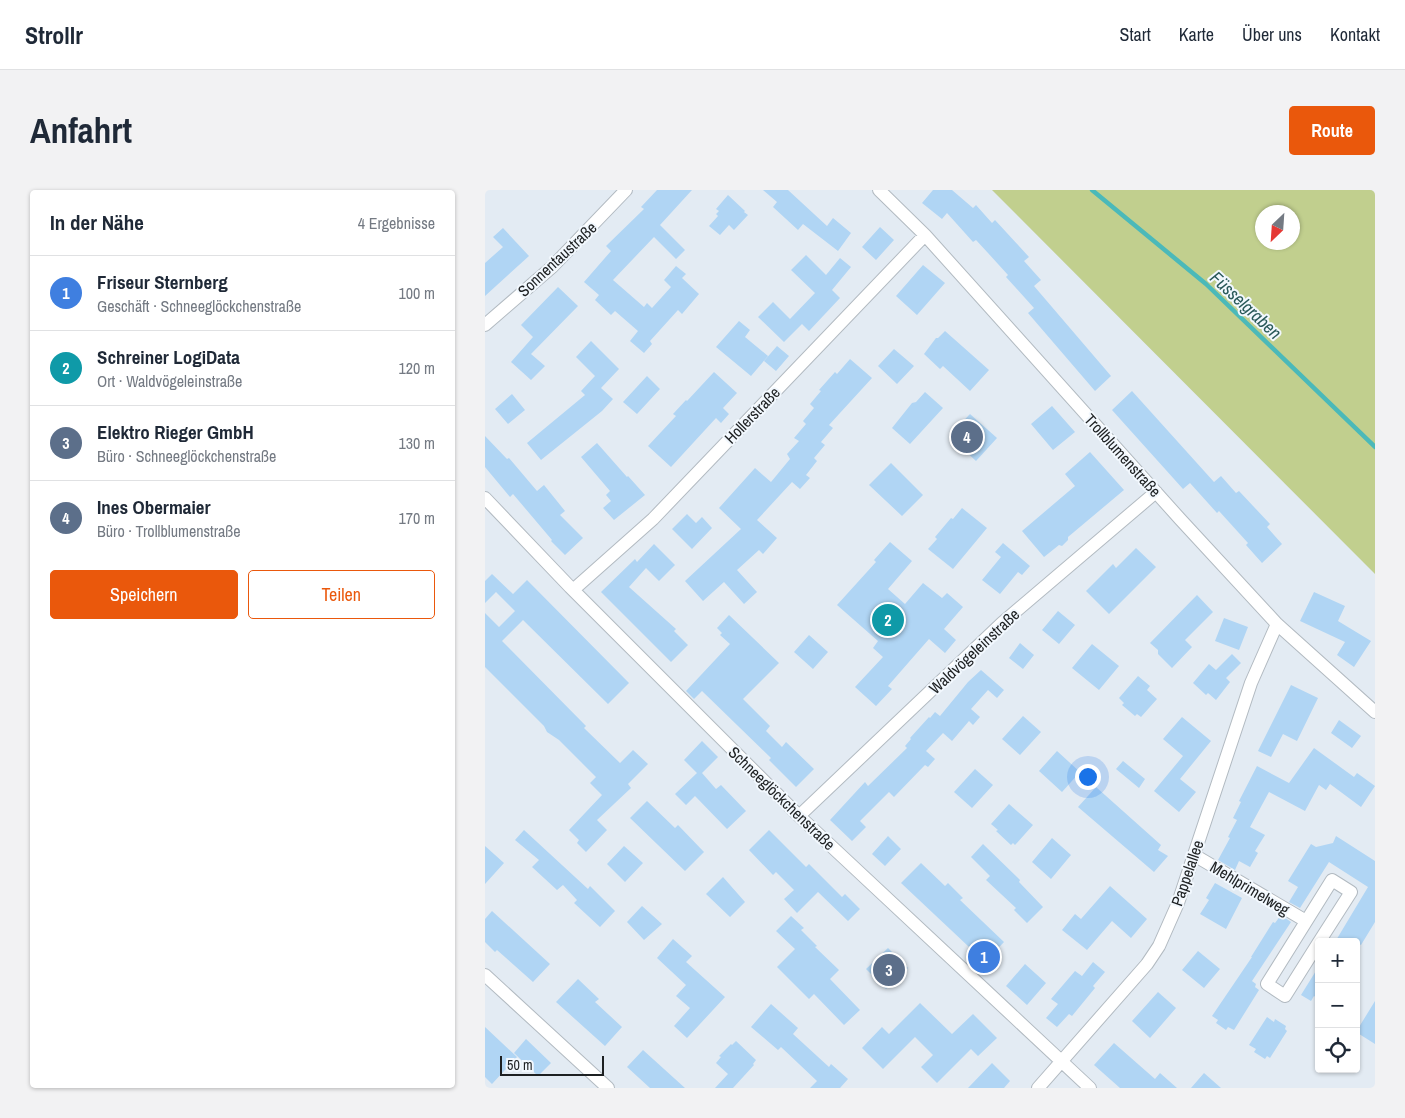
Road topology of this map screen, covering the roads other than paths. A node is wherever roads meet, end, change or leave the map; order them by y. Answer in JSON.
{"nodes":[{"id":1,"x":626,"y":190,"type":"edge"},
{"id":2,"x":879,"y":190,"type":"edge"},
{"id":3,"x":925,"y":234,"type":"junction"},
{"id":4,"x":485,"y":324,"type":"edge"},
{"id":5,"x":1156,"y":492,"type":"junction"},
{"id":6,"x":485,"y":498,"type":"edge"},
{"id":7,"x":573,"y":590,"type":"junction"},
{"id":8,"x":1277,"y":624,"type":"junction"},
{"id":9,"x":1375,"y":712,"type":"edge"},
{"id":10,"x":799,"y":816,"type":"junction"},
{"id":11,"x":1194,"y":855,"type":"junction"},
{"id":12,"x":1306,"y":921,"type":"junction"},
{"id":13,"x":1322,"y":938,"type":"edge"},
{"id":14,"x":1315,"y":948,"type":"edge"},
{"id":15,"x":485,"y":975,"type":"edge"},
{"id":16,"x":1061,"y":1062,"type":"junction"},
{"id":17,"x":608,"y":1088,"type":"edge"},
{"id":18,"x":1039,"y":1088,"type":"edge"},
{"id":19,"x":1090,"y":1088,"type":"edge"}],
"edges":[{"from":1,"to":4,"type":"street","name":"Sonnentaustraße"},
{"from":2,"to":3,"type":"street","name":"Trollblumenstraße"},
{"from":3,"to":5,"type":"street","name":"Trollblumenstraße"},
{"from":3,"to":7,"type":"street","name":"Hollerstraße"},
{"from":5,"to":8,"type":"street","name":"Trollblumenstraße"},
{"from":5,"to":10,"type":"street","name":"Waldvögeleinstraße"},
{"from":6,"to":7,"type":"street","name":"Schneeglöckchenstraße"},
{"from":7,"to":10,"type":"street","name":"Schneeglöckchenstraße"},
{"from":8,"to":9,"type":"street","name":"Trollblumenstraße"},
{"from":8,"to":11,"type":"street","name":"Pappelallee"},
{"from":10,"to":16,"type":"street","name":"Schneeglöckchenstraße"},
{"from":11,"to":12,"type":"street","name":"Mehlprimelweg"},
{"from":11,"to":16,"type":"street","name":"Pappelallee"},
{"from":12,"to":13,"type":"street","name":"Mehlprimelweg"},
{"from":12,"to":14,"type":"street","name":"Mehlprimelweg"},
{"from":15,"to":17,"type":"street"},
{"from":16,"to":18,"type":"street","name":"Pappelallee"},
{"from":16,"to":19,"type":"street","name":"Schneeglöckchenstraße"}]}
